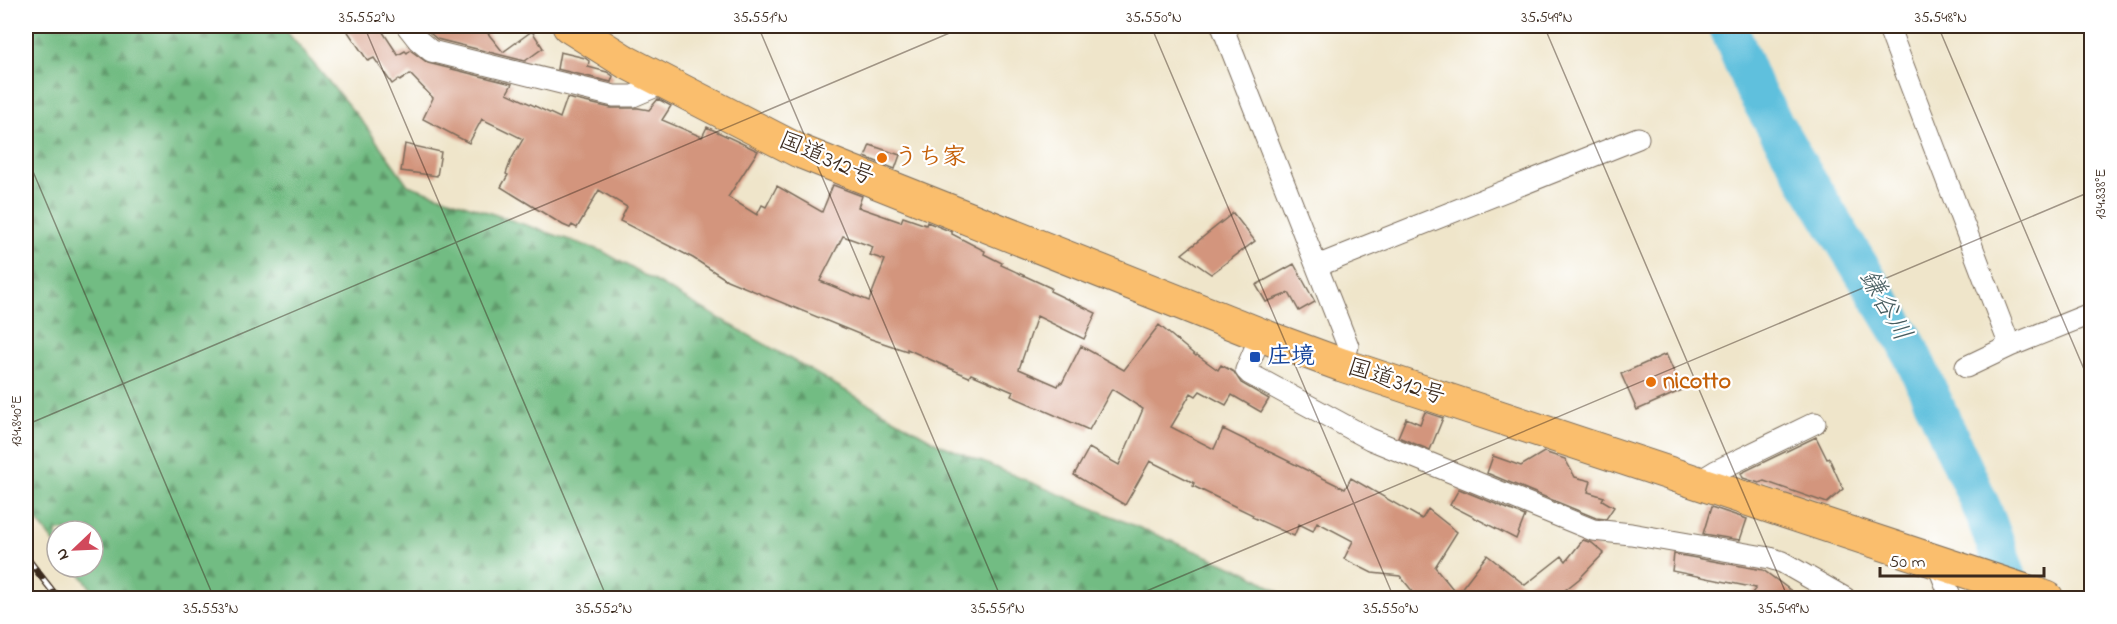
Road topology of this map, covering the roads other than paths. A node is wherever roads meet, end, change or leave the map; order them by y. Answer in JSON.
{"nodes":[{"id":1,"x":407,"y":26,"type":"edge"},
{"id":2,"x":569,"y":26,"type":"edge"},
{"id":3,"x":1222,"y":26,"type":"edge"},
{"id":4,"x":1888,"y":26,"type":"edge"},
{"id":5,"x":626,"y":62,"type":"junction"},
{"id":6,"x":666,"y":82,"type":"junction"},
{"id":7,"x":614,"y":96,"type":"junction"},
{"id":8,"x":1638,"y":138,"type":"dead end"},
{"id":9,"x":1317,"y":266,"type":"junction"},
{"id":10,"x":2091,"y":313,"type":"edge"},
{"id":11,"x":1261,"y":335,"type":"junction"},
{"id":12,"x":2010,"y":346,"type":"junction"},
{"id":13,"x":1342,"y":365,"type":"junction"},
{"id":14,"x":1966,"y":367,"type":"dead end"},
{"id":15,"x":1815,"y":423,"type":"dead end"},
{"id":16,"x":1698,"y":482,"type":"junction"},
{"id":17,"x":1943,"y":563,"type":"junction"},
{"id":18,"x":1845,"y":598,"type":"edge"},
{"id":19,"x":1952,"y":598,"type":"edge"},
{"id":20,"x":2047,"y":598,"type":"edge"}],
"edges":[{"from":1,"to":7,"type":"street"},
{"from":2,"to":5,"type":"highway","name":"国道312号"},
{"from":3,"to":9,"type":"street"},
{"from":4,"to":12,"type":"street"},
{"from":5,"to":6,"type":"highway","name":"国道312号"},
{"from":5,"to":7,"type":"street"},
{"from":6,"to":7,"type":"street"},
{"from":6,"to":11,"type":"highway","name":"国道312号"},
{"from":8,"to":9,"type":"street"},
{"from":9,"to":13,"type":"street"},
{"from":10,"to":12,"type":"street"},
{"from":11,"to":13,"type":"highway","name":"国道312号"},
{"from":11,"to":18,"type":"street"},
{"from":12,"to":14,"type":"street"},
{"from":13,"to":16,"type":"highway","name":"国道312号"},
{"from":15,"to":16,"type":"street"},
{"from":16,"to":17,"type":"highway","name":"国道312号"},
{"from":17,"to":19,"type":"street"},
{"from":17,"to":20,"type":"highway","name":"国道312号"}]}
